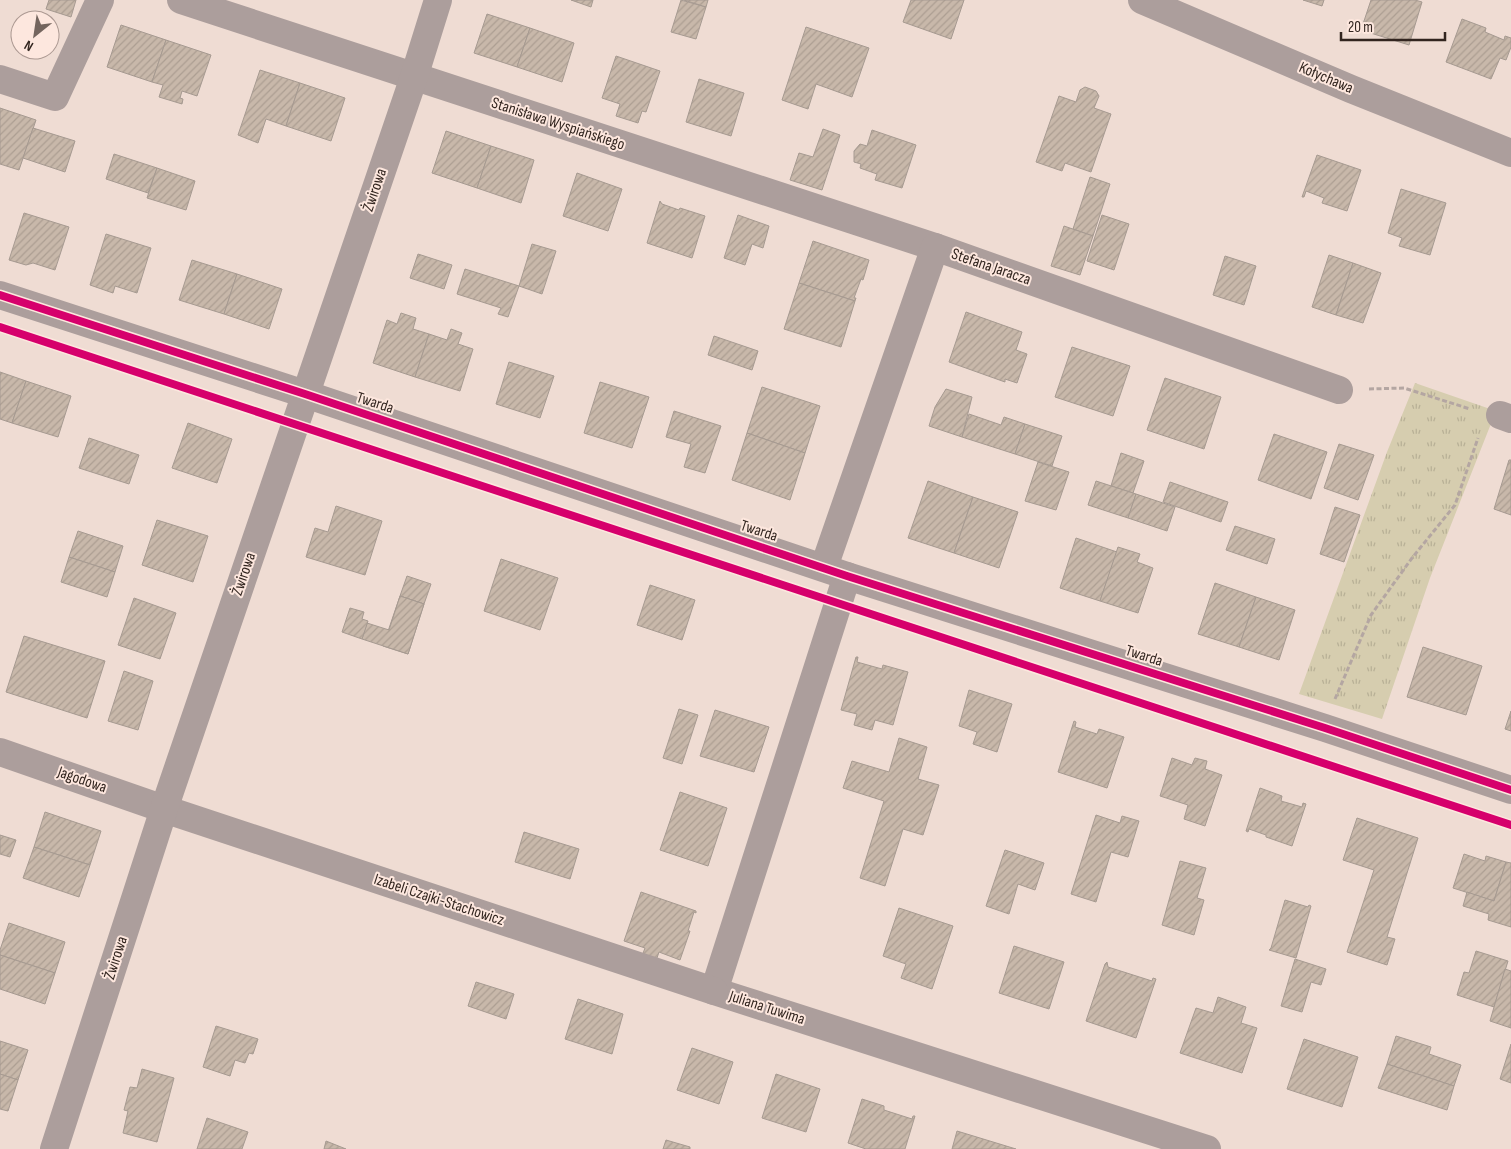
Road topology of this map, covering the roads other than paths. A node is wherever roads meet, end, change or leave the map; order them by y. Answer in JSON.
{"nodes":[{"id":1,"x":100,"y":0,"type":"edge"},
{"id":2,"x":181,"y":0,"type":"edge"},
{"id":3,"x":438,"y":0,"type":"edge"},
{"id":4,"x":1142,"y":0,"type":"edge"},
{"id":5,"x":414,"y":77,"type":"junction"},
{"id":6,"x":0,"y":79,"type":"edge"},
{"id":7,"x":1511,"y":153,"type":"edge"},
{"id":8,"x":935,"y":247,"type":"junction"},
{"id":9,"x":0,"y":295,"type":"edge"},
{"id":10,"x":1339,"y":390,"type":"road end"},
{"id":11,"x":305,"y":394,"type":"junction"},
{"id":12,"x":836,"y":571,"type":"junction"},
{"id":13,"x":0,"y":752,"type":"edge"},
{"id":14,"x":1511,"y":790,"type":"edge"},
{"id":15,"x":164,"y":809,"type":"junction"},
{"id":16,"x":714,"y":991,"type":"junction"},
{"id":17,"x":54,"y":1149,"type":"edge"},
{"id":18,"x":1207,"y":1149,"type":"edge"}],
"edges":[{"from":1,"to":6,"type":"street"},
{"from":2,"to":5,"type":"street","name":"Stanisława Wyspiańskiego"},
{"from":3,"to":5,"type":"street","name":"Żwirowa"},
{"from":4,"to":7,"type":"street","name":"Kołychawa"},
{"from":5,"to":8,"type":"street","name":"Stanisława Wyspiańskiego"},
{"from":5,"to":11,"type":"street","name":"Żwirowa"},
{"from":8,"to":10,"type":"street","name":"Stefana Jaracza"},
{"from":8,"to":12,"type":"street","name":"Stefana Jaracza"},
{"from":9,"to":11,"type":"street","name":"Twarda"},
{"from":11,"to":12,"type":"street","name":"Twarda"},
{"from":11,"to":15,"type":"street","name":"Żwirowa"},
{"from":12,"to":14,"type":"street","name":"Twarda"},
{"from":12,"to":16,"type":"street","name":"Juliana Tuwima"},
{"from":13,"to":15,"type":"street","name":"Jagodowa"},
{"from":15,"to":16,"type":"street","name":"Izabeli Czajki-Stachowicz"},
{"from":15,"to":17,"type":"street","name":"Żwirowa"},
{"from":16,"to":18,"type":"street","name":"Juliana Tuwima"}]}
